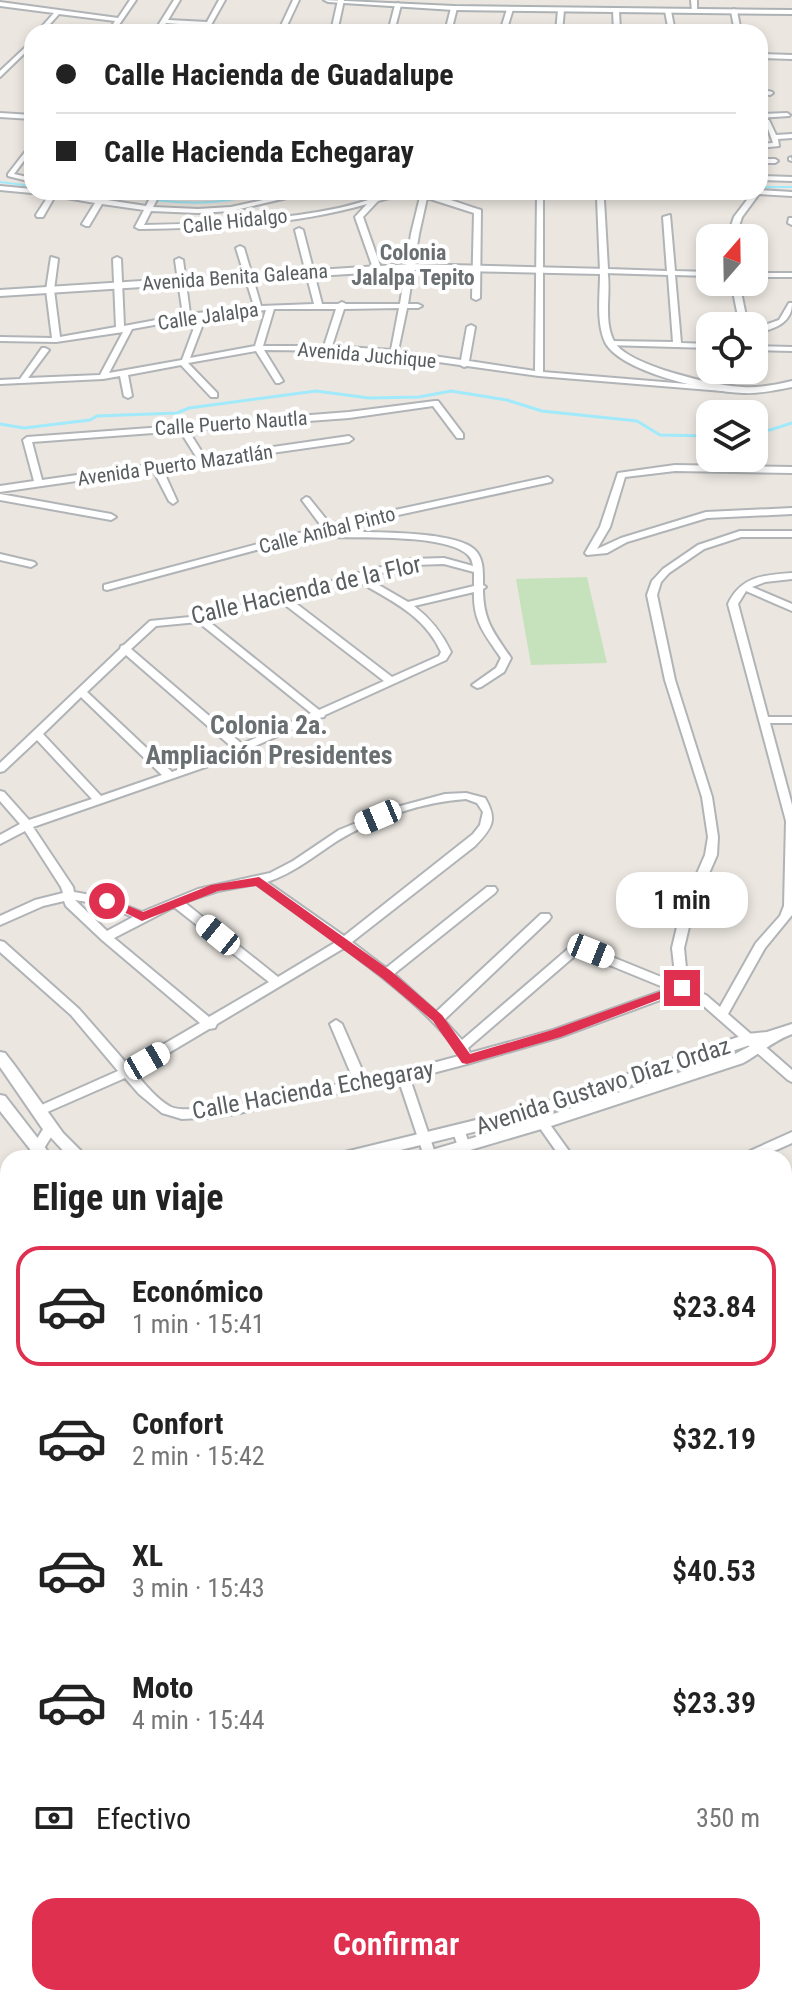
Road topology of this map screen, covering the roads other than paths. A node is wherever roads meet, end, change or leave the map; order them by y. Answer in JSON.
{"nodes":[{"id":1,"x":133,"y":0,"type":"edge"},
{"id":2,"x":177,"y":0,"type":"edge"},
{"id":3,"x":222,"y":0,"type":"edge"},
{"id":4,"x":296,"y":0,"type":"edge"},
{"id":5,"x":328,"y":0,"type":"edge"},
{"id":6,"x":342,"y":0,"type":"edge"},
{"id":7,"x":694,"y":0,"type":"edge"},
{"id":8,"x":0,"y":4,"type":"edge"},
{"id":9,"x":398,"y":5,"type":"junction"},
{"id":10,"x":454,"y":8,"type":"junction"},
{"id":11,"x":510,"y":9,"type":"junction"},
{"id":12,"x":561,"y":10,"type":"junction"},
{"id":13,"x":616,"y":10,"type":"junction"},
{"id":14,"x":668,"y":11,"type":"junction"},
{"id":15,"x":695,"y":11,"type":"junction"},
{"id":16,"x":734,"y":11,"type":"junction"},
{"id":17,"x":792,"y":12,"type":"edge"},
{"id":18,"x":56,"y":14,"type":"junction"},
{"id":19,"x":118,"y":20,"type":"junction"},
{"id":20,"x":163,"y":21,"type":"junction"},
{"id":21,"x":47,"y":24,"type":"edge"},
{"id":22,"x":116,"y":24,"type":"edge"},
{"id":23,"x":161,"y":24,"type":"edge"},
{"id":24,"x":208,"y":24,"type":"joint"},
{"id":25,"x":285,"y":24,"type":"edge"},
{"id":26,"x":336,"y":24,"type":"edge"},
{"id":27,"x":393,"y":24,"type":"edge"},
{"id":28,"x":450,"y":24,"type":"edge"},
{"id":29,"x":505,"y":24,"type":"edge"},
{"id":30,"x":560,"y":24,"type":"edge"},
{"id":31,"x":617,"y":24,"type":"edge"},
{"id":32,"x":670,"y":24,"type":"edge"},
{"id":33,"x":736,"y":24,"type":"edge"},
{"id":34,"x":24,"y":51,"type":"edge"},
{"id":35,"x":768,"y":56,"type":"edge"},
{"id":36,"x":792,"y":57,"type":"edge"},
{"id":37,"x":0,"y":75,"type":"edge"},
{"id":38,"x":780,"y":105,"type":"dead end"},
{"id":39,"x":0,"y":115,"type":"edge"},
{"id":40,"x":24,"y":116,"type":"edge"},
{"id":41,"x":768,"y":118,"type":"edge"},
{"id":42,"x":768,"y":125,"type":"edge"},
{"id":43,"x":768,"y":133,"type":"edge"},
{"id":44,"x":772,"y":134,"type":"junction"},
{"id":45,"x":792,"y":136,"type":"edge"},
{"id":46,"x":768,"y":147,"type":"edge"},
{"id":47,"x":24,"y":157,"type":"edge"},
{"id":48,"x":768,"y":161,"type":"edge"},
{"id":49,"x":775,"y":161,"type":"dead end"},
{"id":50,"x":768,"y":178,"type":"edge"},
{"id":51,"x":24,"y":179,"type":"edge"},
{"id":52,"x":792,"y":179,"type":"edge"},
{"id":53,"x":3,"y":188,"type":"edge"},
{"id":54,"x":24,"y":190,"type":"edge"},
{"id":55,"x":768,"y":193,"type":"edge"},
{"id":56,"x":792,"y":194,"type":"edge"},
{"id":57,"x":0,"y":200,"type":"edge"},
{"id":58,"x":49,"y":200,"type":"edge"},
{"id":59,"x":84,"y":200,"type":"edge"},
{"id":60,"x":282,"y":200,"type":"edge"},
{"id":61,"x":368,"y":200,"type":"edge"},
{"id":62,"x":375,"y":200,"type":"edge"},
{"id":63,"x":423,"y":200,"type":"edge"},
{"id":64,"x":442,"y":200,"type":"edge"},
{"id":65,"x":541,"y":200,"type":"edge"},
{"id":66,"x":600,"y":200,"type":"dead end"},
{"id":67,"x":751,"y":200,"type":"edge"},
{"id":68,"x":152,"y":201,"type":"edge"},
{"id":69,"x":99,"y":203,"type":"junction"},
{"id":70,"x":40,"y":215,"type":"dead end"},
{"id":71,"x":667,"y":217,"type":"dead end"},
{"id":72,"x":86,"y":224,"type":"dead end"},
{"id":73,"x":736,"y":224,"type":"edge"},
{"id":74,"x":299,"y":230,"type":"dead end"},
{"id":75,"x":240,"y":248,"type":"dead end"},
{"id":76,"x":54,"y":259,"type":"dead end"},
{"id":77,"x":117,"y":259,"type":"dead end"},
{"id":78,"x":179,"y":260,"type":"dead end"},
{"id":79,"x":411,"y":267,"type":"junction"},
{"id":80,"x":377,"y":268,"type":"junction"},
{"id":81,"x":477,"y":268,"type":"junction"},
{"id":82,"x":540,"y":270,"type":"junction"},
{"id":83,"x":604,"y":271,"type":"junction"},
{"id":84,"x":311,"y":272,"type":"junction"},
{"id":85,"x":669,"y":273,"type":"junction"},
{"id":86,"x":696,"y":274,"type":"edge"},
{"id":87,"x":768,"y":275,"type":"edge"},
{"id":88,"x":792,"y":275,"type":"edge"},
{"id":89,"x":247,"y":276,"type":"junction"},
{"id":90,"x":181,"y":281,"type":"junction"},
{"id":91,"x":115,"y":285,"type":"junction"},
{"id":92,"x":50,"y":290,"type":"junction"},
{"id":93,"x":0,"y":293,"type":"edge"},
{"id":94,"x":476,"y":298,"type":"dead end"},
{"id":95,"x":318,"y":304,"type":"junction"},
{"id":96,"x":342,"y":304,"type":"junction"},
{"id":97,"x":407,"y":305,"type":"junction"},
{"id":98,"x":792,"y":305,"type":"edge"},
{"id":99,"x":418,"y":306,"type":"dead end"},
{"id":100,"x":271,"y":307,"type":"junction"},
{"id":101,"x":258,"y":308,"type":"junction"},
{"id":102,"x":203,"y":314,"type":"junction"},
{"id":103,"x":187,"y":317,"type":"junction"},
{"id":104,"x":471,"y":327,"type":"dead end"},
{"id":105,"x":768,"y":327,"type":"edge"},
{"id":106,"x":124,"y":330,"type":"junction"},
{"id":107,"x":0,"y":339,"type":"edge"},
{"id":108,"x":56,"y":340,"type":"junction"},
{"id":109,"x":610,"y":343,"type":"junction"},
{"id":110,"x":677,"y":345,"type":"junction"},
{"id":111,"x":696,"y":346,"type":"edge"},
{"id":112,"x":258,"y":348,"type":"junction"},
{"id":113,"x":327,"y":348,"type":"junction"},
{"id":114,"x":768,"y":348,"type":"edge"},
{"id":115,"x":792,"y":349,"type":"edge"},
{"id":116,"x":45,"y":350,"type":"dead end"},
{"id":117,"x":394,"y":353,"type":"junction"},
{"id":118,"x":184,"y":364,"type":"junction"},
{"id":119,"x":464,"y":365,"type":"junction"},
{"id":120,"x":124,"y":374,"type":"junction"},
{"id":121,"x":539,"y":374,"type":"junction"},
{"id":122,"x":103,"y":377,"type":"junction"},
{"id":123,"x":22,"y":381,"type":"junction"},
{"id":124,"x":279,"y":381,"type":"dead end"},
{"id":125,"x":0,"y":382,"type":"edge"},
{"id":126,"x":792,"y":384,"type":"edge"},
{"id":127,"x":735,"y":390,"type":"junction"},
{"id":128,"x":214,"y":395,"type":"dead end"},
{"id":129,"x":128,"y":396,"type":"dead end"},
{"id":130,"x":181,"y":426,"type":"junction"},
{"id":131,"x":460,"y":436,"type":"dead end"},
{"id":132,"x":349,"y":439,"type":"dead end"},
{"id":133,"x":204,"y":462,"type":"junction"},
{"id":134,"x":157,"y":468,"type":"junction"},
{"id":135,"x":792,"y":470,"type":"edge"},
{"id":136,"x":548,"y":480,"type":"dead end"},
{"id":137,"x":39,"y":484,"type":"junction"},
{"id":138,"x":0,"y":489,"type":"edge"},
{"id":139,"x":0,"y":497,"type":"edge"},
{"id":140,"x":306,"y":500,"type":"dead end"},
{"id":141,"x":173,"y":501,"type":"dead end"},
{"id":142,"x":792,"y":511,"type":"edge"},
{"id":143,"x":732,"y":514,"type":"junction"},
{"id":144,"x":111,"y":517,"type":"dead end"},
{"id":145,"x":328,"y":528,"type":"junction"},
{"id":146,"x":313,"y":533,"type":"junction"},
{"id":147,"x":740,"y":534,"type":"junction"},
{"id":148,"x":792,"y":534,"type":"edge"},
{"id":149,"x":0,"y":557,"type":"edge"},
{"id":150,"x":31,"y":564,"type":"dead end"},
{"id":151,"x":478,"y":570,"type":"junction"},
{"id":152,"x":355,"y":575,"type":"junction"},
{"id":153,"x":792,"y":576,"type":"edge"},
{"id":154,"x":107,"y":587,"type":"dead end"},
{"id":155,"x":481,"y":587,"type":"junction"},
{"id":156,"x":744,"y":587,"type":"junction"},
{"id":157,"x":281,"y":597,"type":"junction"},
{"id":158,"x":404,"y":606,"type":"junction"},
{"id":159,"x":792,"y":608,"type":"edge"},
{"id":160,"x":200,"y":619,"type":"junction"},
{"id":161,"x":124,"y":648,"type":"junction"},
{"id":162,"x":390,"y":680,"type":"junction"},
{"id":163,"x":477,"y":685,"type":"dead end"},
{"id":164,"x":80,"y":691,"type":"junction"},
{"id":165,"x":320,"y":715,"type":"junction"},
{"id":166,"x":763,"y":720,"type":"junction"},
{"id":167,"x":792,"y":720,"type":"edge"},
{"id":168,"x":36,"y":733,"type":"junction"},
{"id":169,"x":241,"y":749,"type":"junction"},
{"id":170,"x":0,"y":769,"type":"edge"},
{"id":171,"x":171,"y":777,"type":"junction"},
{"id":172,"x":0,"y":794,"type":"edge"},
{"id":173,"x":100,"y":801,"type":"junction"},
{"id":174,"x":27,"y":825,"type":"junction"},
{"id":175,"x":0,"y":840,"type":"edge"},
{"id":176,"x":259,"y":881,"type":"junction"},
{"id":177,"x":491,"y":890,"type":"dead end"},
{"id":178,"x":68,"y":894,"type":"junction"},
{"id":179,"x":177,"y":903,"type":"junction"},
{"id":180,"x":142,"y":917,"type":"junction"},
{"id":181,"x":545,"y":917,"type":"dead end"},
{"id":182,"x":0,"y":921,"type":"edge"},
{"id":183,"x":106,"y":937,"type":"junction"},
{"id":184,"x":343,"y":943,"type":"junction"},
{"id":185,"x":0,"y":945,"type":"edge"},
{"id":186,"x":387,"y":974,"type":"junction"},
{"id":187,"x":278,"y":983,"type":"junction"},
{"id":188,"x":682,"y":988,"type":"junction"},
{"id":189,"x":722,"y":1015,"type":"junction"},
{"id":190,"x":438,"y":1018,"type":"junction"},
{"id":191,"x":336,"y":1024,"type":"dead end"},
{"id":192,"x":211,"y":1025,"type":"junction"},
{"id":193,"x":792,"y":1029,"type":"edge"},
{"id":194,"x":761,"y":1041,"type":"junction"},
{"id":195,"x":464,"y":1053,"type":"junction"},
{"id":196,"x":0,"y":1057,"type":"edge"},
{"id":197,"x":125,"y":1073,"type":"junction"},
{"id":198,"x":403,"y":1076,"type":"junction"},
{"id":199,"x":792,"y":1077,"type":"edge"},
{"id":200,"x":362,"y":1084,"type":"junction"},
{"id":201,"x":0,"y":1100,"type":"edge"},
{"id":202,"x":41,"y":1110,"type":"junction"},
{"id":203,"x":539,"y":1117,"type":"junction"},
{"id":204,"x":50,"y":1129,"type":"junction"},
{"id":205,"x":459,"y":1132,"type":"junction"},
{"id":206,"x":792,"y":1137,"type":"edge"},
{"id":207,"x":424,"y":1141,"type":"junction"},
{"id":208,"x":34,"y":1150,"type":"edge"},
{"id":209,"x":40,"y":1150,"type":"edge"},
{"id":210,"x":72,"y":1150,"type":"edge"},
{"id":211,"x":382,"y":1150,"type":"edge"},
{"id":212,"x":425,"y":1150,"type":"edge"},
{"id":213,"x":464,"y":1150,"type":"edge"},
{"id":214,"x":471,"y":1150,"type":"edge"},
{"id":215,"x":562,"y":1150,"type":"edge"},
{"id":216,"x":764,"y":1150,"type":"edge"}],
"edges":[{"from":1,"to":19,"type":"street"},
{"from":2,"to":20,"type":"street"},
{"from":3,"to":24,"type":"street"},
{"from":4,"to":25,"type":"street"},
{"from":5,"to":6,"type":"main road"},
{"from":6,"to":9,"type":"main road"},
{"from":6,"to":26,"type":"street"},
{"from":7,"to":15,"type":"street"},
{"from":8,"to":18,"type":"street"},
{"from":9,"to":10,"type":"main road"},
{"from":9,"to":27,"type":"street"},
{"from":10,"to":11,"type":"main road"},
{"from":10,"to":28,"type":"street"},
{"from":11,"to":12,"type":"main road"},
{"from":11,"to":29,"type":"street"},
{"from":12,"to":13,"type":"main road"},
{"from":12,"to":30,"type":"street"},
{"from":13,"to":14,"type":"main road"},
{"from":13,"to":31,"type":"street"},
{"from":14,"to":15,"type":"main road"},
{"from":14,"to":32,"type":"street"},
{"from":15,"to":16,"type":"main road"},
{"from":16,"to":17,"type":"main road"},
{"from":16,"to":33,"type":"street"},
{"from":18,"to":19,"type":"street"},
{"from":18,"to":21,"type":"street"},
{"from":19,"to":22,"type":"street"},
{"from":20,"to":23,"type":"street"},
{"from":20,"to":24,"type":"street"},
{"from":34,"to":37,"type":"street"},
{"from":35,"to":36,"type":"street"},
{"from":38,"to":41,"type":"street"},
{"from":39,"to":40,"type":"street"},
{"from":42,"to":44,"type":"street"},
{"from":43,"to":44,"type":"street"},
{"from":44,"to":45,"type":"street"},
{"from":44,"to":46,"type":"street"},
{"from":47,"to":51,"type":"street"},
{"from":48,"to":49,"type":"street"},
{"from":50,"to":52,"type":"street"},
{"from":53,"to":54,"type":"street"},
{"from":53,"to":57,"type":"street"},
{"from":55,"to":56,"type":"street"},
{"from":58,"to":70,"type":"street"},
{"from":59,"to":69,"type":"street"},
{"from":60,"to":68,"type":"street"},
{"from":61,"to":68,"type":"street","name":"Calle Hidalgo"},
{"from":62,"to":80,"type":"street"},
{"from":63,"to":79,"type":"street"},
{"from":64,"to":81,"type":"street","name":"Calle Hidalgo"},
{"from":65,"to":82,"type":"street"},
{"from":66,"to":83,"type":"street"},
{"from":67,"to":73,"type":"street"},
{"from":68,"to":69,"type":"street"},
{"from":69,"to":72,"type":"street"},
{"from":71,"to":85,"type":"street"},
{"from":74,"to":84,"type":"street"},
{"from":75,"to":89,"type":"street"},
{"from":76,"to":92,"type":"street"},
{"from":77,"to":91,"type":"street"},
{"from":78,"to":90,"type":"street"},
{"from":79,"to":80,"type":"street","name":"Avenida Benita Galeana"},
{"from":79,"to":81,"type":"street","name":"Avenida Benita Galeana"},
{"from":79,"to":97,"type":"street"},
{"from":80,"to":84,"type":"street","name":"Avenida Benita Galeana"},
{"from":81,"to":82,"type":"street","name":"Avenida Benita Galeana"},
{"from":81,"to":94,"type":"street"},
{"from":82,"to":83,"type":"street","name":"Avenida Benita Galeana"},
{"from":82,"to":121,"type":"street"},
{"from":83,"to":85,"type":"street","name":"Avenida Benita Galeana"},
{"from":83,"to":109,"type":"street"},
{"from":84,"to":89,"type":"street","name":"Avenida Benita Galeana"},
{"from":84,"to":95,"type":"street"},
{"from":85,"to":86,"type":"street","name":"Avenida Benita Galeana"},
{"from":85,"to":110,"type":"street"},
{"from":87,"to":88,"type":"street"},
{"from":89,"to":90,"type":"street","name":"Avenida Benita Galeana"},
{"from":89,"to":101,"type":"street"},
{"from":90,"to":91,"type":"street","name":"Avenida Benita Galeana"},
{"from":90,"to":103,"type":"street"},
{"from":91,"to":92,"type":"street","name":"Avenida Benita Galeana"},
{"from":91,"to":106,"type":"street"},
{"from":92,"to":93,"type":"street","name":"Avenida Benita Galeana"},
{"from":92,"to":108,"type":"street"},
{"from":95,"to":96,"type":"street","name":"Calle Jalalpa"},
{"from":95,"to":100,"type":"street","name":"Calle Jalalpa"},
{"from":96,"to":97,"type":"street","name":"Calle Jalalpa"},
{"from":96,"to":113,"type":"street"},
{"from":97,"to":99,"type":"street","name":"Calle Jalalpa"},
{"from":97,"to":117,"type":"street"},
{"from":98,"to":105,"type":"street"},
{"from":100,"to":101,"type":"street","name":"Calle Jalalpa"},
{"from":100,"to":112,"type":"street"},
{"from":101,"to":102,"type":"street","name":"Calle Jalalpa"},
{"from":102,"to":103,"type":"street","name":"Calle Jalalpa"},
{"from":102,"to":118,"type":"street"},
{"from":103,"to":106,"type":"street","name":"Calle Jalalpa"},
{"from":104,"to":119,"type":"street"},
{"from":106,"to":108,"type":"street","name":"Calle Jalalpa"},
{"from":106,"to":122,"type":"street"},
{"from":107,"to":108,"type":"street","name":"Calle Jalalpa"},
{"from":109,"to":110,"type":"street"},
{"from":109,"to":127,"type":"street"},
{"from":110,"to":111,"type":"street"},
{"from":112,"to":113,"type":"street","name":"Avenida Juchique"},
{"from":112,"to":118,"type":"street","name":"Avenida Juchique"},
{"from":112,"to":124,"type":"street"},
{"from":113,"to":117,"type":"street","name":"Avenida Juchique"},
{"from":114,"to":115,"type":"street"},
{"from":116,"to":123,"type":"street"},
{"from":117,"to":119,"type":"street","name":"Avenida Juchique"},
{"from":118,"to":120,"type":"street","name":"Avenida Juchique"},
{"from":118,"to":128,"type":"street"},
{"from":119,"to":121,"type":"street","name":"Avenida Juchique"},
{"from":120,"to":122,"type":"street","name":"Avenida Juchique"},
{"from":120,"to":129,"type":"street"},
{"from":121,"to":127,"type":"street","name":"Avenida Juchique"},
{"from":122,"to":123,"type":"street","name":"Avenida Juchique"},
{"from":123,"to":125,"type":"street","name":"Avenida Juchique"},
{"from":126,"to":127,"type":"street"},
{"from":130,"to":131,"type":"street","name":"Calle Puerto Nautla"},
{"from":130,"to":133,"type":"street"},
{"from":130,"to":137,"type":"street","name":"Calle Puerto Nautla"},
{"from":132,"to":133,"type":"street","name":"Avenida Puerto Mazatlán"},
{"from":133,"to":134,"type":"street","name":"Avenida Puerto Mazatlán"},
{"from":134,"to":137,"type":"street","name":"Avenida Puerto Mazatlán"},
{"from":134,"to":141,"type":"street"},
{"from":135,"to":143,"type":"street"},
{"from":136,"to":145,"type":"street","name":"Calle Aníbal Pinto"},
{"from":137,"to":138,"type":"street","name":"Avenida Puerto Mazatlán"},
{"from":139,"to":144,"type":"street"},
{"from":140,"to":145,"type":"street"},
{"from":142,"to":143,"type":"street"},
{"from":143,"to":147,"type":"street"},
{"from":145,"to":146,"type":"street","name":"Calle Aníbal Pinto"},
{"from":146,"to":151,"type":"street"},
{"from":146,"to":154,"type":"street","name":"Calle Aníbal Pinto"},
{"from":147,"to":148,"type":"street"},
{"from":147,"to":188,"type":"street"},
{"from":149,"to":150,"type":"street"},
{"from":151,"to":152,"type":"street","name":"Calle Hacienda de la Flor"},
{"from":151,"to":155,"type":"street"},
{"from":152,"to":157,"type":"street","name":"Calle Hacienda de la Flor"},
{"from":152,"to":158,"type":"street"},
{"from":153,"to":156,"type":"street"},
{"from":155,"to":158,"type":"street"},
{"from":155,"to":163,"type":"street"},
{"from":156,"to":159,"type":"street"},
{"from":156,"to":166,"type":"street"},
{"from":157,"to":160,"type":"street","name":"Calle Hacienda de la Flor"},
{"from":157,"to":162,"type":"street"},
{"from":158,"to":162,"type":"street"},
{"from":160,"to":161,"type":"street","name":"Calle Hacienda de la Flor"},
{"from":160,"to":165,"type":"street"},
{"from":161,"to":164,"type":"street","name":"Calle Hacienda de la Flor"},
{"from":161,"to":169,"type":"street"},
{"from":162,"to":165,"type":"street"},
{"from":164,"to":168,"type":"street","name":"Calle Hacienda de la Flor"},
{"from":164,"to":171,"type":"street"},
{"from":165,"to":169,"type":"street"},
{"from":166,"to":167,"type":"street"},
{"from":166,"to":189,"type":"street"},
{"from":168,"to":170,"type":"street","name":"Calle Hacienda de la Flor"},
{"from":168,"to":173,"type":"street"},
{"from":169,"to":171,"type":"street"},
{"from":171,"to":173,"type":"street"},
{"from":172,"to":174,"type":"street"},
{"from":173,"to":174,"type":"street"},
{"from":174,"to":175,"type":"street"},
{"from":174,"to":178,"type":"street"},
{"from":176,"to":179,"type":"street"},
{"from":176,"to":184,"type":"street"},
{"from":176,"to":184,"type":"street"},
{"from":177,"to":186,"type":"street"},
{"from":178,"to":180,"type":"street"},
{"from":178,"to":182,"type":"street"},
{"from":178,"to":183,"type":"street"},
{"from":179,"to":180,"type":"street"},
{"from":179,"to":187,"type":"street"},
{"from":180,"to":183,"type":"street"},
{"from":181,"to":190,"type":"street"},
{"from":183,"to":192,"type":"street"},
{"from":184,"to":186,"type":"street"},
{"from":184,"to":187,"type":"street"},
{"from":185,"to":197,"type":"street","name":"Calle Hacienda Echegaray"},
{"from":186,"to":190,"type":"street"},
{"from":187,"to":192,"type":"street"},
{"from":188,"to":189,"type":"street"},
{"from":188,"to":195,"type":"street","name":"Calle Hacienda Echegaray"},
{"from":188,"to":195,"type":"street"},
{"from":189,"to":194,"type":"street"},
{"from":190,"to":195,"type":"street"},
{"from":191,"to":200,"type":"street"},
{"from":192,"to":197,"type":"street"},
{"from":193,"to":194,"type":"street","name":"Avenida Gustavo Díaz Ordaz"},
{"from":194,"to":199,"type":"street"},
{"from":194,"to":203,"type":"street","name":"Avenida Gustavo Díaz Ordaz"},
{"from":195,"to":198,"type":"street","name":"Calle Hacienda Echegaray"},
{"from":196,"to":202,"type":"street"},
{"from":197,"to":200,"type":"street","name":"Calle Hacienda Echegaray"},
{"from":197,"to":202,"type":"street"},
{"from":198,"to":200,"type":"street","name":"Calle Hacienda Echegaray"},
{"from":198,"to":207,"type":"street"},
{"from":201,"to":208,"type":"street"},
{"from":202,"to":204,"type":"street"},
{"from":203,"to":205,"type":"street","name":"Avenida Gustavo Díaz Ordaz"},
{"from":203,"to":214,"type":"street","name":"Avenida Gustavo Díaz Ordaz"},
{"from":203,"to":215,"type":"street"},
{"from":204,"to":209,"type":"street"},
{"from":204,"to":210,"type":"street"},
{"from":205,"to":207,"type":"street","name":"Avenida Gustavo Díaz Ordaz"},
{"from":205,"to":213,"type":"street"},
{"from":206,"to":216,"type":"street"},
{"from":207,"to":211,"type":"street","name":"Avenida Gustavo Díaz Ordaz"},
{"from":207,"to":212,"type":"street"}]}
